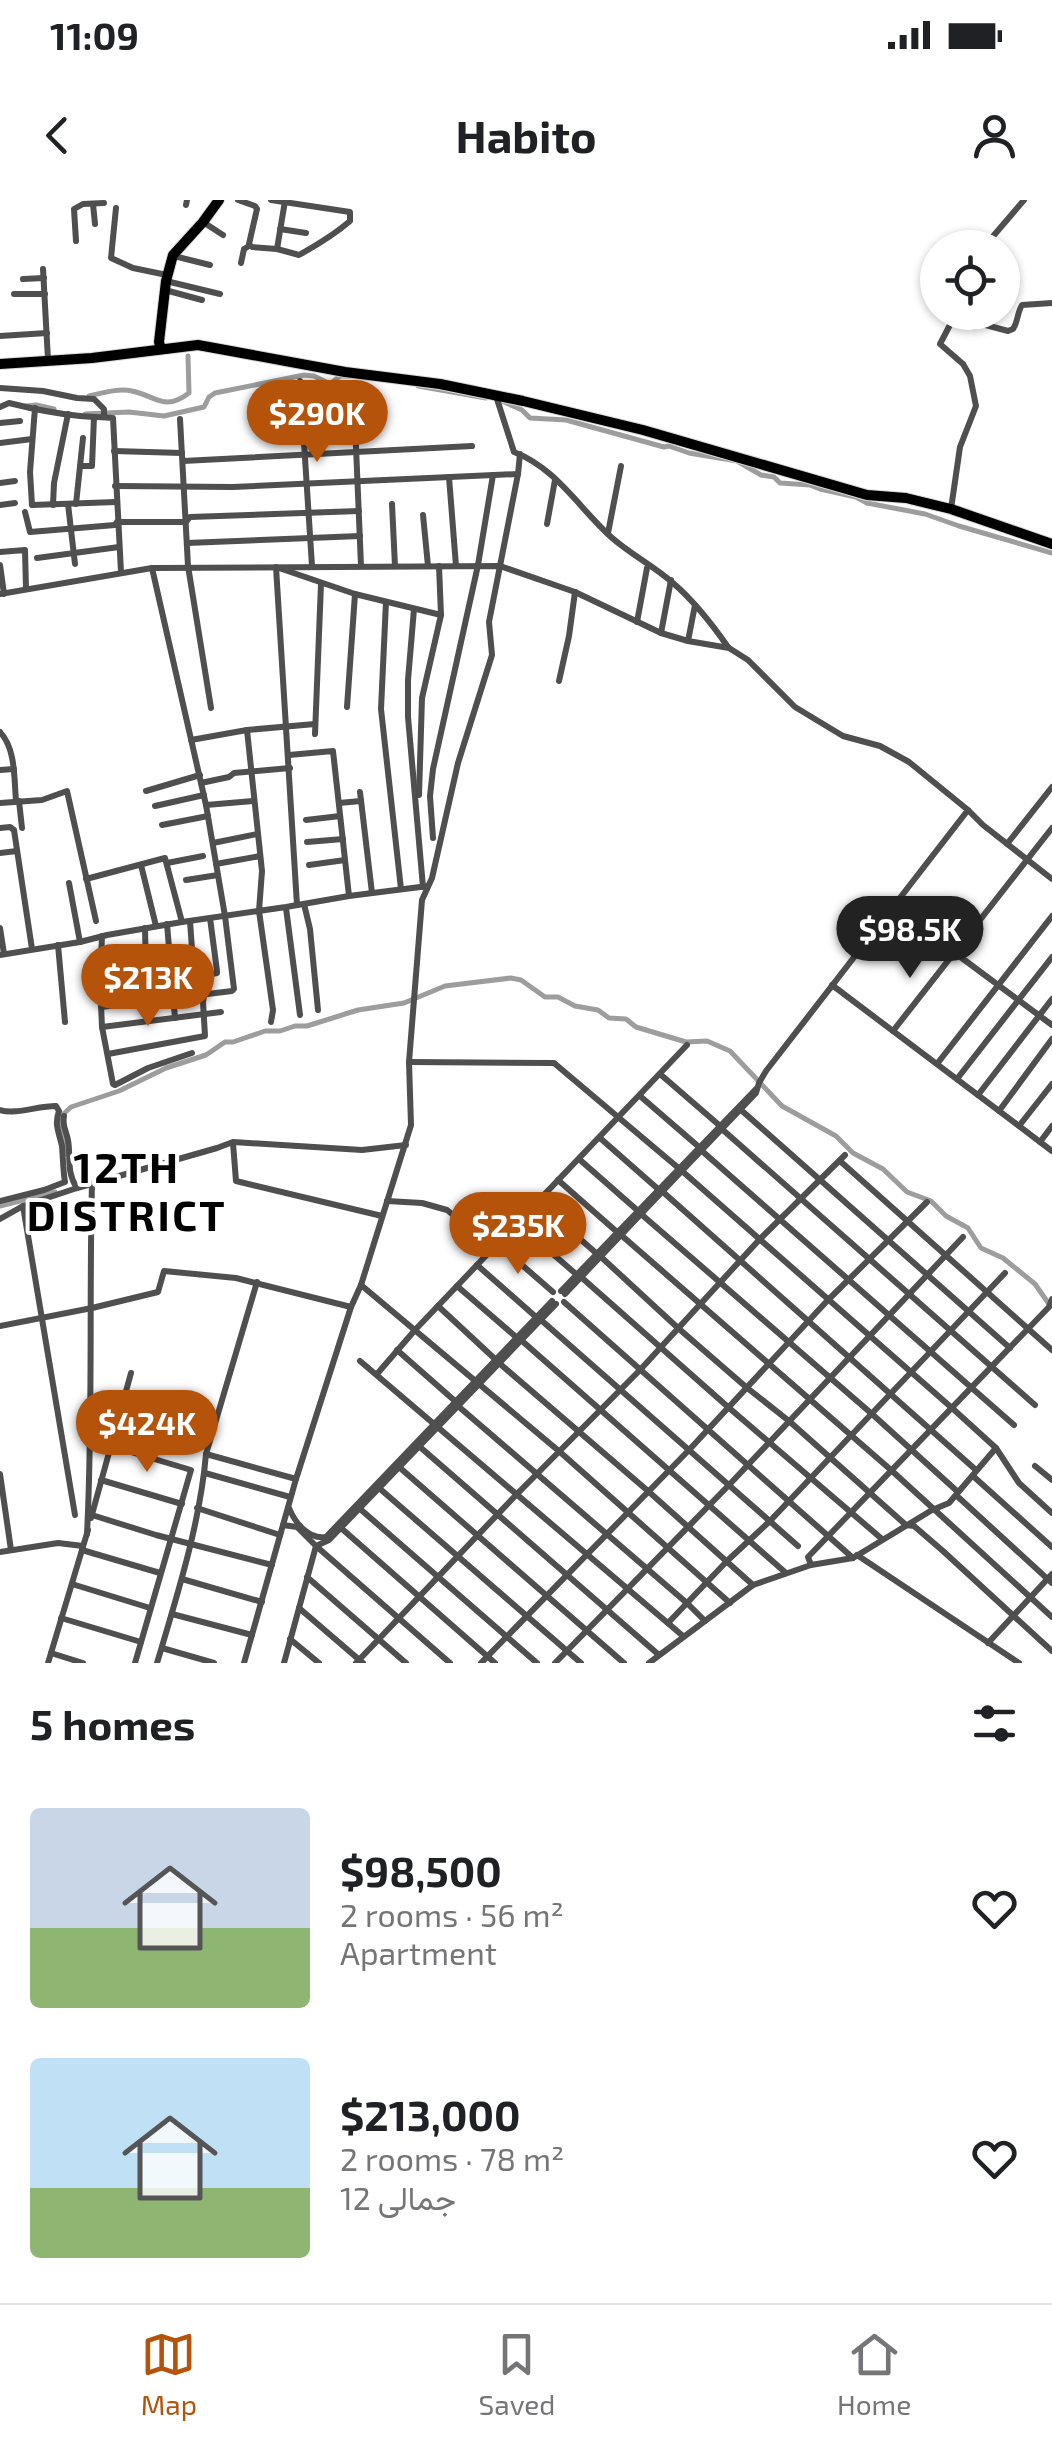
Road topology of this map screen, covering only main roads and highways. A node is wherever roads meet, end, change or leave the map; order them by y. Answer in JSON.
{"nodes":[{"id":1,"x":219,"y":200,"type":"edge"},
{"id":2,"x":162,"y":349,"type":"junction"},
{"id":3,"x":0,"y":364,"type":"edge"},
{"id":4,"x":1052,"y":544,"type":"edge"}],
"edges":[{"from":1,"to":2,"type":"main road"},
{"from":2,"to":3,"type":"main road"},
{"from":2,"to":4,"type":"main road"}]}
